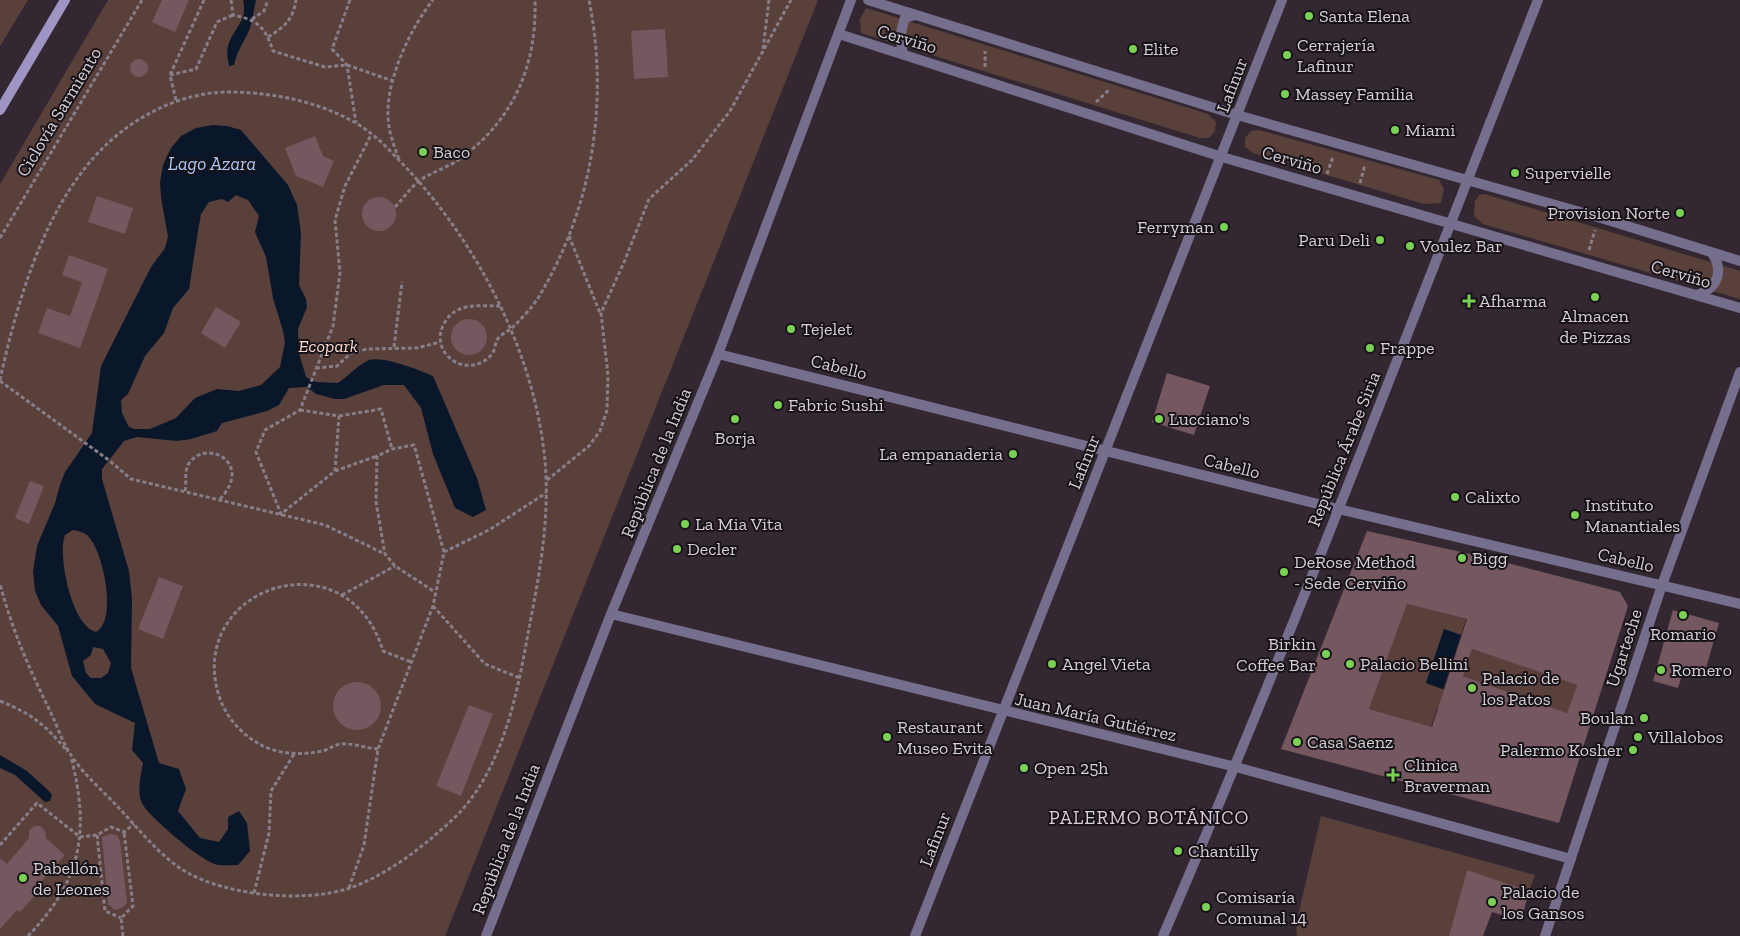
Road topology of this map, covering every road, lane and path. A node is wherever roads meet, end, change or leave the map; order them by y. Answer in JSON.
{"nodes":[{"id":1,"x":65,"y":0,"type":"edge"},
{"id":2,"x":142,"y":0,"type":"edge"},
{"id":3,"x":204,"y":0,"type":"edge"},
{"id":4,"x":231,"y":0,"type":"edge"},
{"id":5,"x":268,"y":0,"type":"edge"},
{"id":6,"x":296,"y":0,"type":"edge"},
{"id":7,"x":350,"y":0,"type":"edge"},
{"id":8,"x":433,"y":0,"type":"edge"},
{"id":9,"x":535,"y":0,"type":"edge"},
{"id":10,"x":590,"y":0,"type":"edge"},
{"id":11,"x":769,"y":0,"type":"edge"},
{"id":12,"x":791,"y":0,"type":"edge"},
{"id":13,"x":851,"y":0,"type":"edge"},
{"id":14,"x":868,"y":0,"type":"edge"},
{"id":15,"x":1282,"y":0,"type":"edge"},
{"id":16,"x":1538,"y":0,"type":"edge"},
{"id":17,"x":915,"y":14,"type":"junction"},
{"id":18,"x":233,"y":15,"type":"junction"},
{"id":19,"x":251,"y":18,"type":"junction"},
{"id":20,"x":839,"y":34,"type":"junction"},
{"id":21,"x":985,"y":36,"type":"junction"},
{"id":22,"x":268,"y":37,"type":"junction"},
{"id":23,"x":763,"y":52,"type":"junction"},
{"id":24,"x":903,"y":54,"type":"junction"},
{"id":25,"x":347,"y":65,"type":"junction"},
{"id":26,"x":170,"y":75,"type":"junction"},
{"id":27,"x":1120,"y":79,"type":"junction"},
{"id":28,"x":984,"y":80,"type":"junction"},
{"id":29,"x":393,"y":81,"type":"junction"},
{"id":30,"x":176,"y":100,"type":"junction"},
{"id":31,"x":0,"y":110,"type":"edge"},
{"id":32,"x":1085,"y":113,"type":"junction"},
{"id":33,"x":1237,"y":115,"type":"junction"},
{"id":34,"x":356,"y":123,"type":"junction"},
{"id":35,"x":371,"y":135,"type":"junction"},
{"id":36,"x":1338,"y":144,"type":"junction"},
{"id":37,"x":1369,"y":153,"type":"junction"},
{"id":38,"x":1222,"y":157,"type":"junction"},
{"id":39,"x":399,"y":160,"type":"junction"},
{"id":40,"x":1467,"y":180,"type":"junction"},
{"id":41,"x":418,"y":181,"type":"junction"},
{"id":42,"x":1323,"y":186,"type":"junction"},
{"id":43,"x":1356,"y":195,"type":"junction"},
{"id":44,"x":395,"y":207,"type":"dead end"},
{"id":45,"x":1598,"y":217,"type":"junction"},
{"id":46,"x":1452,"y":223,"type":"junction"},
{"id":47,"x":569,"y":236,"type":"junction"},
{"id":48,"x":0,"y":238,"type":"edge"},
{"id":49,"x":1712,"y":253,"type":"junction"},
{"id":50,"x":1740,"y":261,"type":"edge"},
{"id":51,"x":1586,"y":263,"type":"junction"},
{"id":52,"x":402,"y":282,"type":"dead end"},
{"id":53,"x":1697,"y":295,"type":"junction"},
{"id":54,"x":500,"y":306,"type":"junction"},
{"id":55,"x":1740,"y":308,"type":"edge"},
{"id":56,"x":601,"y":313,"type":"junction"},
{"id":57,"x":510,"y":329,"type":"junction"},
{"id":58,"x":440,"y":342,"type":"junction"},
{"id":59,"x":326,"y":346,"type":"junction"},
{"id":60,"x":394,"y":347,"type":"junction"},
{"id":61,"x":351,"y":353,"type":"junction"},
{"id":62,"x":718,"y":354,"type":"junction"},
{"id":63,"x":1,"y":367,"type":"edge"},
{"id":64,"x":316,"y":368,"type":"junction"},
{"id":65,"x":1740,"y":372,"type":"edge"},
{"id":66,"x":0,"y":381,"type":"edge"},
{"id":67,"x":300,"y":410,"type":"junction"},
{"id":68,"x":339,"y":416,"type":"junction"},
{"id":69,"x":392,"y":449,"type":"junction"},
{"id":70,"x":1105,"y":452,"type":"junction"},
{"id":71,"x":377,"y":456,"type":"junction"},
{"id":72,"x":335,"y":471,"type":"junction"},
{"id":73,"x":547,"y":480,"type":"junction"},
{"id":74,"x":185,"y":491,"type":"junction"},
{"id":75,"x":546,"y":493,"type":"junction"},
{"id":76,"x":220,"y":500,"type":"junction"},
{"id":77,"x":1338,"y":509,"type":"junction"},
{"id":78,"x":281,"y":514,"type":"junction"},
{"id":79,"x":444,"y":552,"type":"junction"},
{"id":80,"x":385,"y":554,"type":"junction"},
{"id":81,"x":395,"y":566,"type":"junction"},
{"id":82,"x":0,"y":584,"type":"edge"},
{"id":83,"x":1662,"y":585,"type":"junction"},
{"id":84,"x":435,"y":592,"type":"junction"},
{"id":85,"x":342,"y":595,"type":"junction"},
{"id":86,"x":1740,"y":604,"type":"edge"},
{"id":87,"x":433,"y":606,"type":"junction"},
{"id":88,"x":611,"y":614,"type":"junction"},
{"id":89,"x":411,"y":662,"type":"junction"},
{"id":90,"x":520,"y":678,"type":"junction"},
{"id":91,"x":0,"y":701,"type":"edge"},
{"id":92,"x":1002,"y":712,"type":"junction"},
{"id":93,"x":378,"y":749,"type":"junction"},
{"id":94,"x":294,"y":754,"type":"junction"},
{"id":95,"x":70,"y":756,"type":"junction"},
{"id":96,"x":1236,"y":767,"type":"junction"},
{"id":97,"x":134,"y":824,"type":"junction"},
{"id":98,"x":124,"y":832,"type":"junction"},
{"id":99,"x":97,"y":835,"type":"junction"},
{"id":100,"x":80,"y":837,"type":"junction"},
{"id":101,"x":0,"y":845,"type":"edge"},
{"id":102,"x":1572,"y":859,"type":"junction"},
{"id":103,"x":349,"y":888,"type":"junction"},
{"id":104,"x":254,"y":893,"type":"junction"},
{"id":105,"x":121,"y":918,"type":"junction"},
{"id":106,"x":28,"y":936,"type":"edge"},
{"id":107,"x":123,"y":936,"type":"edge"},
{"id":108,"x":486,"y":936,"type":"edge"},
{"id":109,"x":915,"y":936,"type":"edge"},
{"id":110,"x":1164,"y":936,"type":"edge"},
{"id":111,"x":1545,"y":936,"type":"edge"}],
"edges":[{"from":1,"to":31,"type":"main road"},
{"from":2,"to":48,"type":"path","name":"Ciclovía Sarmiento"},
{"from":3,"to":26,"type":"path"},
{"from":4,"to":18,"type":"path"},
{"from":5,"to":19,"type":"path"},
{"from":6,"to":22,"type":"path"},
{"from":7,"to":25,"type":"path"},
{"from":8,"to":29,"type":"path"},
{"from":9,"to":41,"type":"path"},
{"from":10,"to":47,"type":"path"},
{"from":11,"to":23,"type":"path"},
{"from":12,"to":23,"type":"path"},
{"from":13,"to":20,"type":"street","name":"República de la India"},
{"from":14,"to":17,"type":"street","name":"Cerviño"},
{"from":15,"to":33,"type":"street","name":"Lafinur"},
{"from":16,"to":40,"type":"street","name":"República Árabe Siria"},
{"from":17,"to":21,"type":"street","name":"Cerviño"},
{"from":17,"to":24,"type":"street"},
{"from":18,"to":19,"type":"path"},
{"from":18,"to":26,"type":"path"},
{"from":19,"to":22,"type":"path"},
{"from":20,"to":24,"type":"street","name":"Cerviño"},
{"from":20,"to":62,"type":"street","name":"República de la India"},
{"from":21,"to":27,"type":"street","name":"Cerviño"},
{"from":21,"to":28,"type":"path"},
{"from":22,"to":25,"type":"path"},
{"from":23,"to":56,"type":"path"},
{"from":24,"to":28,"type":"street","name":"Cerviño"},
{"from":25,"to":29,"type":"path"},
{"from":25,"to":34,"type":"path"},
{"from":26,"to":30,"type":"path"},
{"from":27,"to":32,"type":"path"},
{"from":27,"to":33,"type":"street","name":"Cerviño"},
{"from":28,"to":32,"type":"street","name":"Cerviño"},
{"from":29,"to":39,"type":"path"},
{"from":30,"to":34,"type":"path"},
{"from":30,"to":63,"type":"path"},
{"from":32,"to":38,"type":"street","name":"Cerviño"},
{"from":33,"to":36,"type":"street","name":"Cerviño"},
{"from":33,"to":38,"type":"street","name":"Lafinur"},
{"from":34,"to":35,"type":"path"},
{"from":35,"to":39,"type":"path"},
{"from":35,"to":59,"type":"path"},
{"from":36,"to":37,"type":"street","name":"Cerviño"},
{"from":36,"to":42,"type":"path"},
{"from":37,"to":40,"type":"street","name":"Cerviño"},
{"from":37,"to":43,"type":"path"},
{"from":38,"to":42,"type":"street","name":"Cerviño"},
{"from":38,"to":70,"type":"street","name":"Lafinur"},
{"from":39,"to":41,"type":"path"},
{"from":40,"to":45,"type":"street","name":"Cerviño"},
{"from":40,"to":46,"type":"street","name":"República Árabe Siria"},
{"from":41,"to":44,"type":"path"},
{"from":41,"to":54,"type":"path"},
{"from":42,"to":43,"type":"street","name":"Cerviño"},
{"from":43,"to":46,"type":"street","name":"Cerviño"},
{"from":45,"to":49,"type":"street","name":"Cerviño"},
{"from":45,"to":51,"type":"path"},
{"from":46,"to":51,"type":"street","name":"Cerviño"},
{"from":46,"to":77,"type":"street","name":"República Árabe Siria"},
{"from":47,"to":56,"type":"path"},
{"from":47,"to":57,"type":"path"},
{"from":49,"to":50,"type":"street","name":"Cerviño"},
{"from":49,"to":53,"type":"street"},
{"from":51,"to":53,"type":"street","name":"Cerviño"},
{"from":52,"to":60,"type":"path"},
{"from":53,"to":55,"type":"street","name":"Cerviño"},
{"from":54,"to":57,"type":"path"},
{"from":54,"to":58,"type":"path"},
{"from":56,"to":73,"type":"path"},
{"from":57,"to":58,"type":"path"},
{"from":57,"to":73,"type":"path"},
{"from":58,"to":60,"type":"path"},
{"from":59,"to":61,"type":"path"},
{"from":59,"to":64,"type":"path"},
{"from":60,"to":61,"type":"path"},
{"from":61,"to":64,"type":"path"},
{"from":62,"to":70,"type":"street","name":"Cabello"},
{"from":62,"to":88,"type":"street","name":"República de la India"},
{"from":63,"to":66,"type":"path"},
{"from":64,"to":67,"type":"path"},
{"from":65,"to":83,"type":"street","name":"Ugarteche"},
{"from":66,"to":74,"type":"path"},
{"from":67,"to":68,"type":"path"},
{"from":67,"to":78,"type":"path"},
{"from":68,"to":69,"type":"path"},
{"from":68,"to":72,"type":"path"},
{"from":69,"to":71,"type":"path"},
{"from":69,"to":79,"type":"path"},
{"from":70,"to":77,"type":"street","name":"Cabello"},
{"from":70,"to":92,"type":"street","name":"Lafinur"},
{"from":71,"to":72,"type":"path"},
{"from":71,"to":80,"type":"path"},
{"from":72,"to":78,"type":"path"},
{"from":73,"to":75,"type":"path"},
{"from":74,"to":76,"type":"path"},
{"from":74,"to":76,"type":"path"},
{"from":75,"to":79,"type":"path"},
{"from":75,"to":90,"type":"path"},
{"from":76,"to":78,"type":"path"},
{"from":77,"to":83,"type":"street","name":"Cabello"},
{"from":77,"to":96,"type":"street","name":"República Árabe Siria"},
{"from":78,"to":80,"type":"path"},
{"from":79,"to":84,"type":"path"},
{"from":80,"to":81,"type":"path"},
{"from":81,"to":84,"type":"path"},
{"from":81,"to":85,"type":"path"},
{"from":82,"to":95,"type":"path"},
{"from":83,"to":86,"type":"street","name":"Cabello"},
{"from":83,"to":102,"type":"street","name":"Ugarteche"},
{"from":84,"to":87,"type":"path"},
{"from":85,"to":89,"type":"path"},
{"from":85,"to":94,"type":"path"},
{"from":87,"to":89,"type":"path"},
{"from":87,"to":90,"type":"path"},
{"from":88,"to":92,"type":"street","name":"Juan María Gutiérrez"},
{"from":88,"to":108,"type":"street","name":"República de la India"},
{"from":89,"to":93,"type":"path"},
{"from":90,"to":103,"type":"path"},
{"from":91,"to":95,"type":"path"},
{"from":92,"to":96,"type":"street","name":"Juan María Gutiérrez"},
{"from":92,"to":109,"type":"street","name":"Lafinur"},
{"from":93,"to":94,"type":"path"},
{"from":93,"to":103,"type":"path"},
{"from":94,"to":104,"type":"path"},
{"from":95,"to":97,"type":"path"},
{"from":95,"to":100,"type":"path"},
{"from":96,"to":102,"type":"street","name":"Juan María Gutiérrez"},
{"from":96,"to":110,"type":"street","name":"República Árabe Siria"},
{"from":97,"to":98,"type":"path"},
{"from":97,"to":104,"type":"path"},
{"from":98,"to":99,"type":"path"},
{"from":98,"to":105,"type":"path"},
{"from":99,"to":100,"type":"path"},
{"from":99,"to":105,"type":"path"},
{"from":100,"to":101,"type":"path"},
{"from":100,"to":106,"type":"path"},
{"from":102,"to":111,"type":"street","name":"Ugarteche"},
{"from":103,"to":104,"type":"path"},
{"from":105,"to":107,"type":"path"}]}
